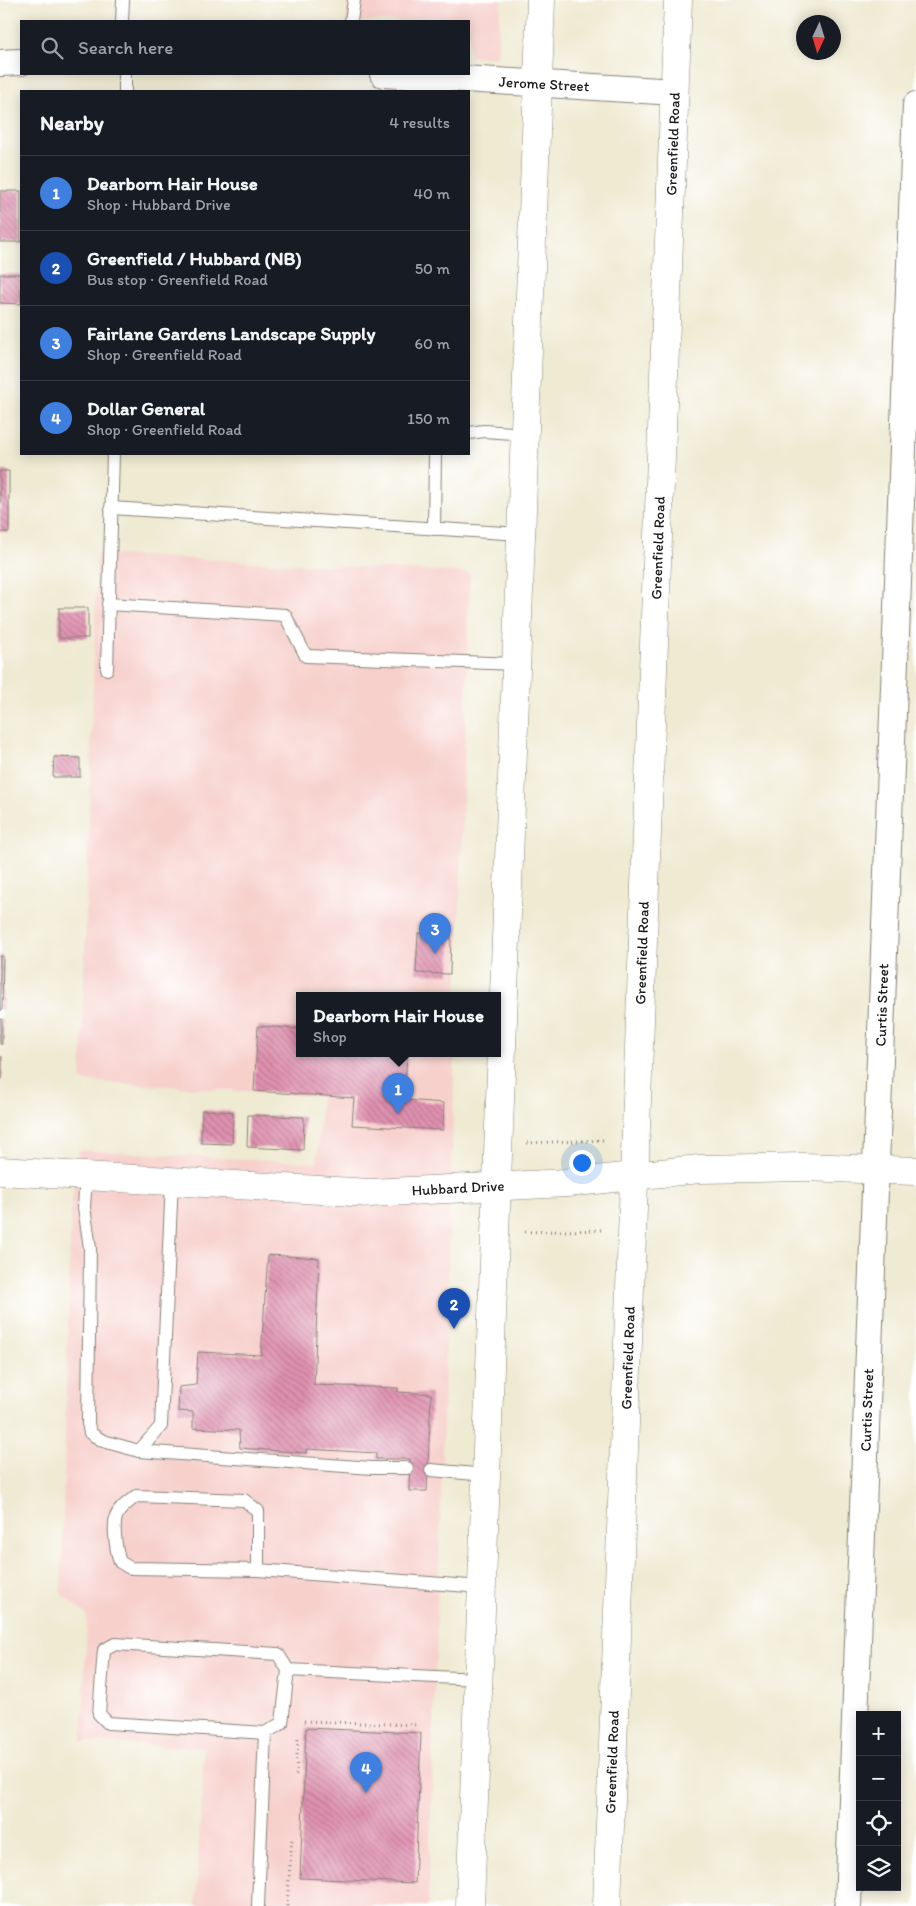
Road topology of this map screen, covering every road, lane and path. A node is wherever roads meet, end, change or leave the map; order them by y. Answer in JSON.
{"nodes":[{"id":1,"x":123,"y":0,"type":"edge"},
{"id":2,"x":354,"y":0,"type":"edge"},
{"id":3,"x":541,"y":0,"type":"edge"},
{"id":4,"x":678,"y":0,"type":"edge"},
{"id":5,"x":122,"y":20,"type":"edge"},
{"id":6,"x":351,"y":20,"type":"edge"},
{"id":7,"x":20,"y":62,"type":"edge"},
{"id":8,"x":0,"y":63,"type":"edge"},
{"id":9,"x":125,"y":75,"type":"edge"},
{"id":10,"x":400,"y":75,"type":"edge"},
{"id":11,"x":538,"y":83,"type":"junction"},
{"id":12,"x":125,"y":90,"type":"edge"},
{"id":13,"x":675,"y":92,"type":"junction"},
{"id":14,"x":916,"y":105,"type":"edge"},
{"id":15,"x":470,"y":433,"type":"edge"},
{"id":16,"x":525,"y":434,"type":"junction"},
{"id":17,"x":113,"y":455,"type":"edge"},
{"id":18,"x":435,"y":455,"type":"edge"},
{"id":19,"x":111,"y":508,"type":"junction"},
{"id":20,"x":434,"y":529,"type":"junction"},
{"id":21,"x":521,"y":534,"type":"junction"},
{"id":22,"x":108,"y":604,"type":"junction"},
{"id":23,"x":516,"y":664,"type":"junction"},
{"id":24,"x":107,"y":669,"type":"dead end"},
{"id":25,"x":603,"y":1140,"type":"dead end"},
{"id":26,"x":527,"y":1143,"type":"dead end"},
{"id":27,"x":876,"y":1169,"type":"junction"},
{"id":28,"x":0,"y":1170,"type":"edge"},
{"id":29,"x":916,"y":1171,"type":"edge"},
{"id":30,"x":86,"y":1176,"type":"junction"},
{"id":31,"x":634,"y":1176,"type":"junction"},
{"id":32,"x":172,"y":1181,"type":"junction"},
{"id":33,"x":497,"y":1186,"type":"junction"},
{"id":34,"x":604,"y":1230,"type":"dead end"},
{"id":35,"x":524,"y":1232,"type":"dead end"},
{"id":36,"x":139,"y":1452,"type":"junction"},
{"id":37,"x":407,"y":1468,"type":"dead end"},
{"id":38,"x":431,"y":1470,"type":"dead end"},
{"id":39,"x":486,"y":1475,"type":"junction"},
{"id":40,"x":258,"y":1570,"type":"junction"},
{"id":41,"x":482,"y":1587,"type":"junction"},
{"id":42,"x":288,"y":1670,"type":"junction"},
{"id":43,"x":478,"y":1679,"type":"junction"},
{"id":44,"x":299,"y":1721,"type":"dead end"},
{"id":45,"x":416,"y":1725,"type":"dead end"},
{"id":46,"x":299,"y":1730,"type":"dead end"},
{"id":47,"x":265,"y":1733,"type":"junction"},
{"id":48,"x":296,"y":1775,"type":"dead end"},
{"id":49,"x":292,"y":1838,"type":"dead end"},
{"id":50,"x":258,"y":1906,"type":"edge"},
{"id":51,"x":287,"y":1906,"type":"edge"},
{"id":52,"x":470,"y":1906,"type":"edge"},
{"id":53,"x":607,"y":1906,"type":"edge"},
{"id":54,"x":848,"y":1906,"type":"edge"}],
"edges":[{"from":1,"to":5,"type":"lane"},
{"from":2,"to":6,"type":"lane"},
{"from":3,"to":11,"type":"main road"},
{"from":4,"to":13,"type":"main road","name":"Greenfield Road"},
{"from":7,"to":8,"type":"street"},
{"from":9,"to":12,"type":"lane"},
{"from":10,"to":11,"type":"street","name":"Jerome Street"},
{"from":11,"to":13,"type":"street","name":"Jerome Street"},
{"from":11,"to":16,"type":"main road"},
{"from":13,"to":31,"type":"main road","name":"Greenfield Road"},
{"from":14,"to":27,"type":"street","name":"Curtis Street"},
{"from":15,"to":16,"type":"lane"},
{"from":16,"to":21,"type":"main road"},
{"from":17,"to":19,"type":"lane"},
{"from":18,"to":20,"type":"lane"},
{"from":19,"to":20,"type":"lane"},
{"from":19,"to":22,"type":"lane"},
{"from":20,"to":21,"type":"lane"},
{"from":21,"to":23,"type":"main road"},
{"from":22,"to":23,"type":"lane"},
{"from":22,"to":24,"type":"lane"},
{"from":23,"to":33,"type":"main road"},
{"from":25,"to":26,"type":"path"},
{"from":27,"to":29,"type":"main road","name":"Hubbard Drive"},
{"from":27,"to":31,"type":"main road","name":"Hubbard Drive"},
{"from":27,"to":54,"type":"street","name":"Curtis Street"},
{"from":28,"to":30,"type":"main road","name":"Hubbard Drive"},
{"from":30,"to":32,"type":"main road","name":"Hubbard Drive"},
{"from":30,"to":36,"type":"lane"},
{"from":31,"to":33,"type":"main road","name":"Hubbard Drive"},
{"from":31,"to":53,"type":"main road","name":"Greenfield Road"},
{"from":32,"to":33,"type":"main road","name":"Hubbard Drive"},
{"from":32,"to":36,"type":"lane"},
{"from":33,"to":39,"type":"main road"},
{"from":34,"to":35,"type":"path"},
{"from":36,"to":37,"type":"lane"},
{"from":38,"to":39,"type":"lane"},
{"from":39,"to":41,"type":"main road"},
{"from":40,"to":40,"type":"lane"},
{"from":40,"to":41,"type":"lane"},
{"from":41,"to":43,"type":"main road"},
{"from":42,"to":43,"type":"lane"},
{"from":42,"to":47,"type":"lane"},
{"from":42,"to":47,"type":"lane"},
{"from":43,"to":52,"type":"main road"},
{"from":44,"to":45,"type":"path"},
{"from":46,"to":48,"type":"path"},
{"from":47,"to":50,"type":"lane"},
{"from":49,"to":51,"type":"path"}]}
